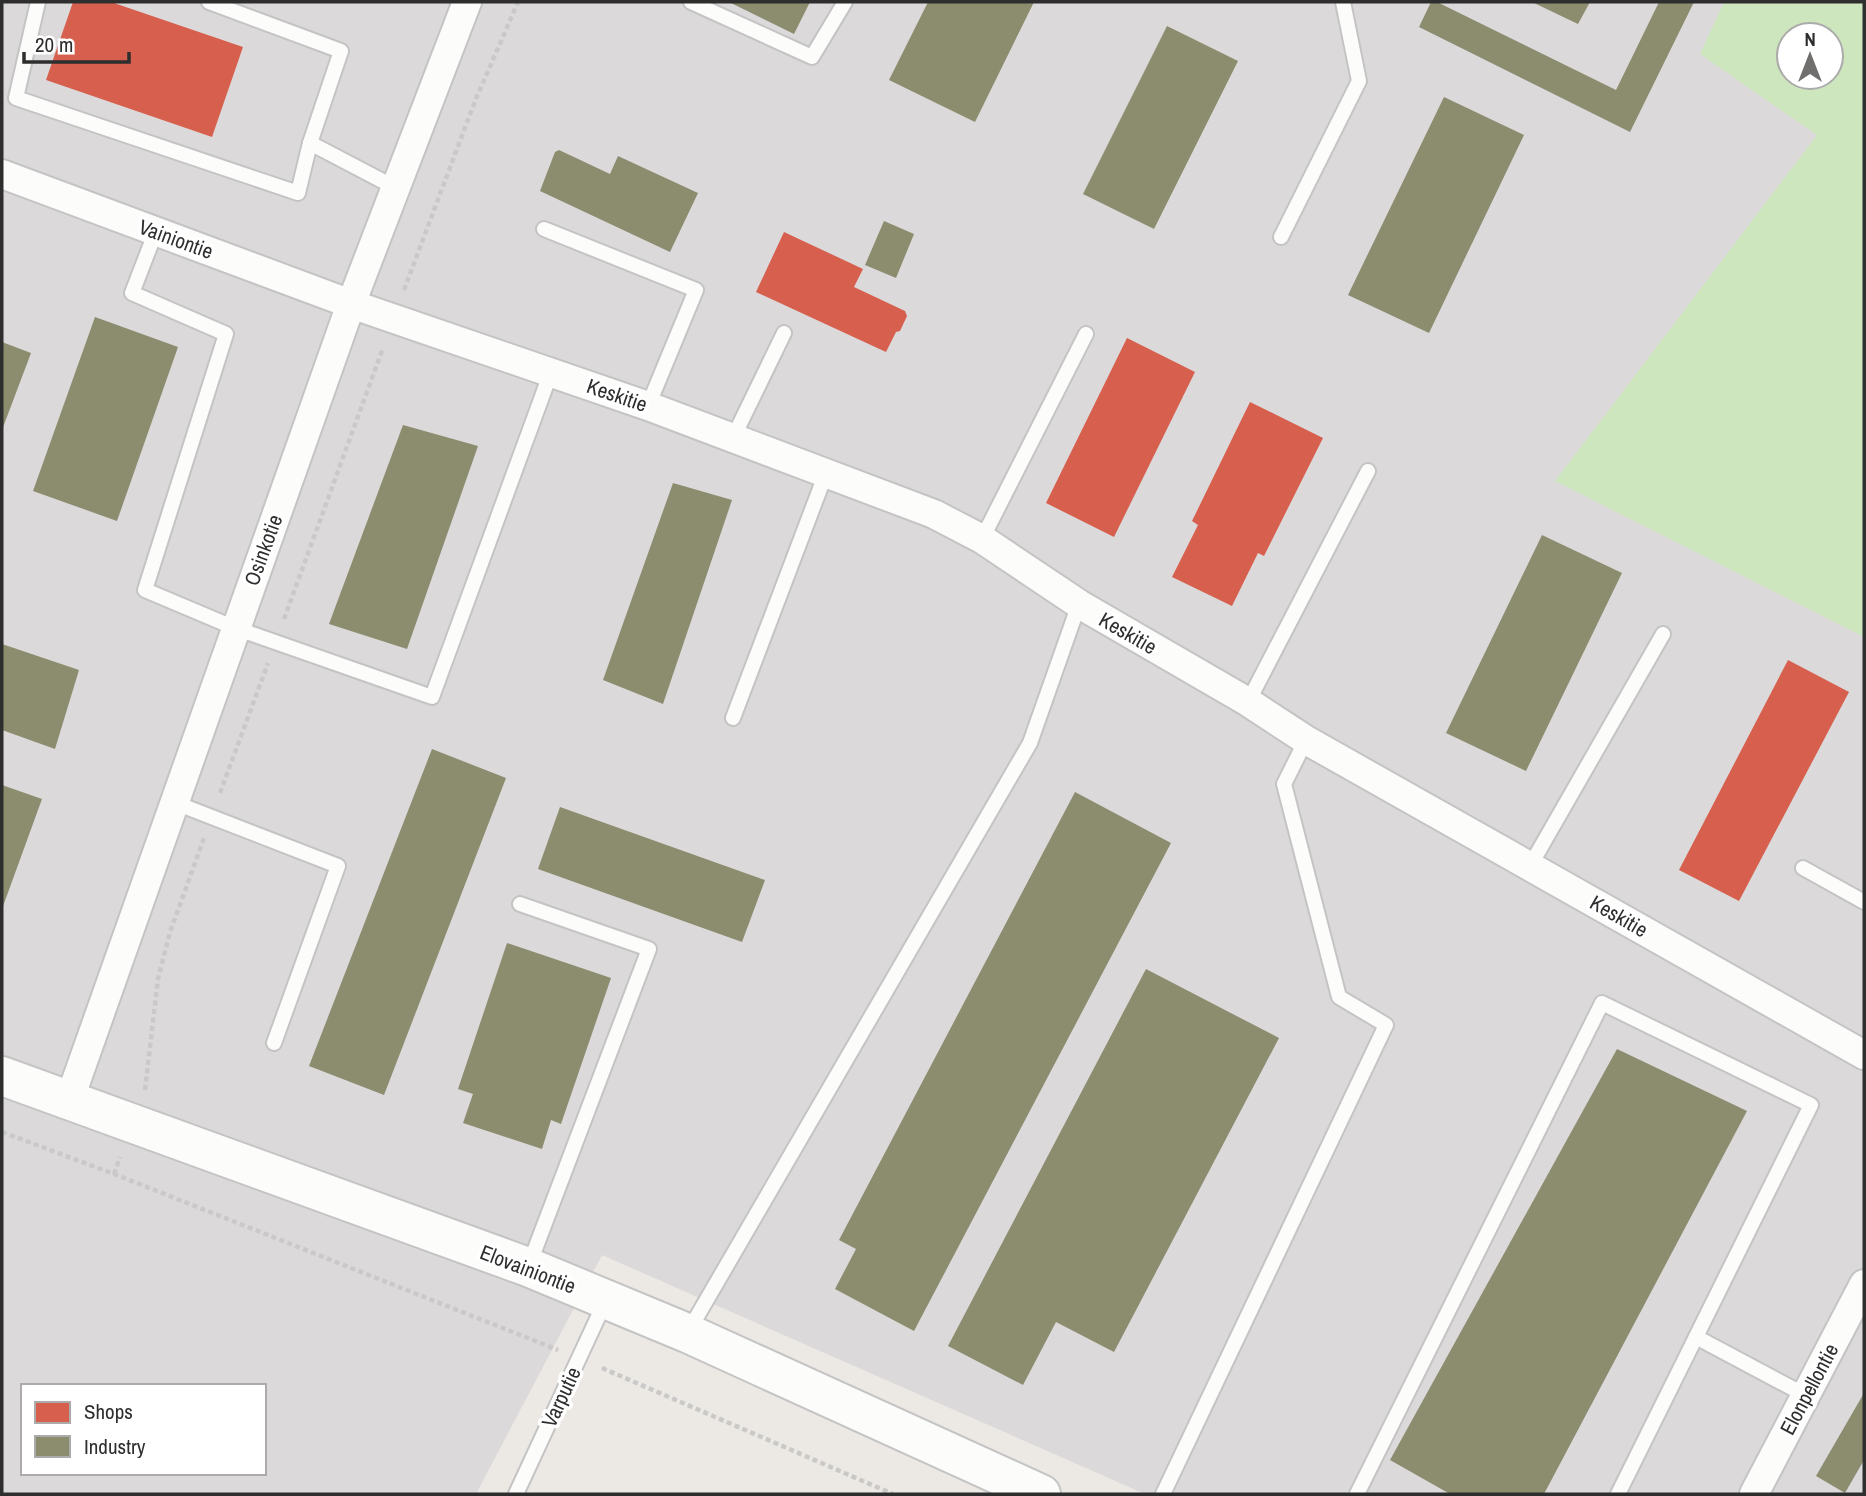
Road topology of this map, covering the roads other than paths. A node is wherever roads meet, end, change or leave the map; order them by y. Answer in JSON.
{"nodes":[{"id":1,"x":38,"y":2,"type":"edge"},
{"id":2,"x":209,"y":2,"type":"edge"},
{"id":3,"x":467,"y":2,"type":"edge"},
{"id":4,"x":691,"y":2,"type":"edge"},
{"id":5,"x":845,"y":2,"type":"edge"},
{"id":6,"x":1343,"y":2,"type":"edge"},
{"id":7,"x":310,"y":143,"type":"junction"},
{"id":8,"x":2,"y":174,"type":"edge"},
{"id":9,"x":394,"y":187,"type":"junction"},
{"id":10,"x":544,"y":229,"type":"dead end"},
{"id":11,"x":156,"y":231,"type":"junction"},
{"id":12,"x":1281,"y":237,"type":"dead end"},
{"id":13,"x":351,"y":304,"type":"junction"},
{"id":14,"x":784,"y":333,"type":"dead end"},
{"id":15,"x":1086,"y":334,"type":"dead end"},
{"id":16,"x":551,"y":372,"type":"junction"},
{"id":17,"x":648,"y":406,"type":"junction"},
{"id":18,"x":733,"y":438,"type":"junction"},
{"id":19,"x":1368,"y":471,"type":"dead end"},
{"id":20,"x":826,"y":473,"type":"junction"},
{"id":21,"x":982,"y":539,"type":"junction"},
{"id":22,"x":1079,"y":604,"type":"junction"},
{"id":23,"x":235,"y":628,"type":"junction"},
{"id":24,"x":1663,"y":634,"type":"dead end"},
{"id":25,"x":1248,"y":702,"type":"junction"},
{"id":26,"x":733,"y":718,"type":"dead end"},
{"id":27,"x":1306,"y":740,"type":"junction"},
{"id":28,"x":173,"y":802,"type":"junction"},
{"id":29,"x":1530,"y":866,"type":"junction"},
{"id":30,"x":1803,"y":868,"type":"dead end"},
{"id":31,"x":1864,"y":902,"type":"edge"},
{"id":32,"x":520,"y":904,"type":"dead end"},
{"id":33,"x":274,"y":1043,"type":"dead end"},
{"id":34,"x":1864,"y":1055,"type":"edge"},
{"id":35,"x":2,"y":1076,"type":"edge"},
{"id":36,"x":69,"y":1101,"type":"junction"},
{"id":37,"x":528,"y":1267,"type":"junction"},
{"id":38,"x":1864,"y":1284,"type":"edge"},
{"id":39,"x":606,"y":1300,"type":"junction"},
{"id":40,"x":687,"y":1333,"type":"junction"},
{"id":41,"x":1696,"y":1337,"type":"junction"},
{"id":42,"x":1805,"y":1395,"type":"junction"},
{"id":43,"x":516,"y":1494,"type":"edge"},
{"id":44,"x":1041,"y":1494,"type":"edge"},
{"id":45,"x":1163,"y":1494,"type":"edge"},
{"id":46,"x":1357,"y":1494,"type":"edge"},
{"id":47,"x":1618,"y":1494,"type":"edge"},
{"id":48,"x":1754,"y":1494,"type":"edge"}],
"edges":[{"from":1,"to":7,"type":"lane"},
{"from":2,"to":7,"type":"lane"},
{"from":3,"to":9,"type":"street","name":"Osinkotie"},
{"from":4,"to":5,"type":"lane"},
{"from":6,"to":12,"type":"lane"},
{"from":7,"to":9,"type":"lane"},
{"from":8,"to":11,"type":"street","name":"Vainiontie"},
{"from":9,"to":13,"type":"street","name":"Osinkotie"},
{"from":10,"to":17,"type":"lane"},
{"from":11,"to":13,"type":"street","name":"Vainiontie"},
{"from":11,"to":23,"type":"lane"},
{"from":13,"to":16,"type":"street","name":"Keskitie"},
{"from":13,"to":23,"type":"street","name":"Osinkotie"},
{"from":14,"to":18,"type":"lane"},
{"from":15,"to":21,"type":"lane"},
{"from":16,"to":17,"type":"street","name":"Keskitie"},
{"from":16,"to":23,"type":"lane"},
{"from":17,"to":18,"type":"street","name":"Keskitie"},
{"from":18,"to":20,"type":"street","name":"Keskitie"},
{"from":19,"to":25,"type":"lane"},
{"from":20,"to":21,"type":"street","name":"Keskitie"},
{"from":20,"to":26,"type":"lane"},
{"from":21,"to":22,"type":"street","name":"Keskitie"},
{"from":22,"to":25,"type":"street","name":"Keskitie"},
{"from":22,"to":40,"type":"lane"},
{"from":23,"to":28,"type":"street","name":"Osinkotie"},
{"from":24,"to":29,"type":"lane"},
{"from":25,"to":27,"type":"street","name":"Keskitie"},
{"from":27,"to":29,"type":"street","name":"Keskitie"},
{"from":27,"to":45,"type":"lane"},
{"from":28,"to":33,"type":"lane"},
{"from":28,"to":36,"type":"street","name":"Osinkotie"},
{"from":29,"to":34,"type":"street","name":"Keskitie"},
{"from":30,"to":31,"type":"lane"},
{"from":32,"to":37,"type":"lane"},
{"from":35,"to":36,"type":"main road","name":"Elovainiontie"},
{"from":36,"to":37,"type":"main road","name":"Elovainiontie"},
{"from":37,"to":39,"type":"main road","name":"Elovainiontie"},
{"from":38,"to":42,"type":"street","name":"Elonpellontie"},
{"from":39,"to":40,"type":"main road","name":"Elovainiontie"},
{"from":39,"to":43,"type":"lane","name":"Varputie"},
{"from":40,"to":44,"type":"main road","name":"Elovainiontie"},
{"from":41,"to":42,"type":"lane"},
{"from":41,"to":46,"type":"lane"},
{"from":41,"to":47,"type":"lane"},
{"from":42,"to":48,"type":"street","name":"Elonpellontie"}]}
